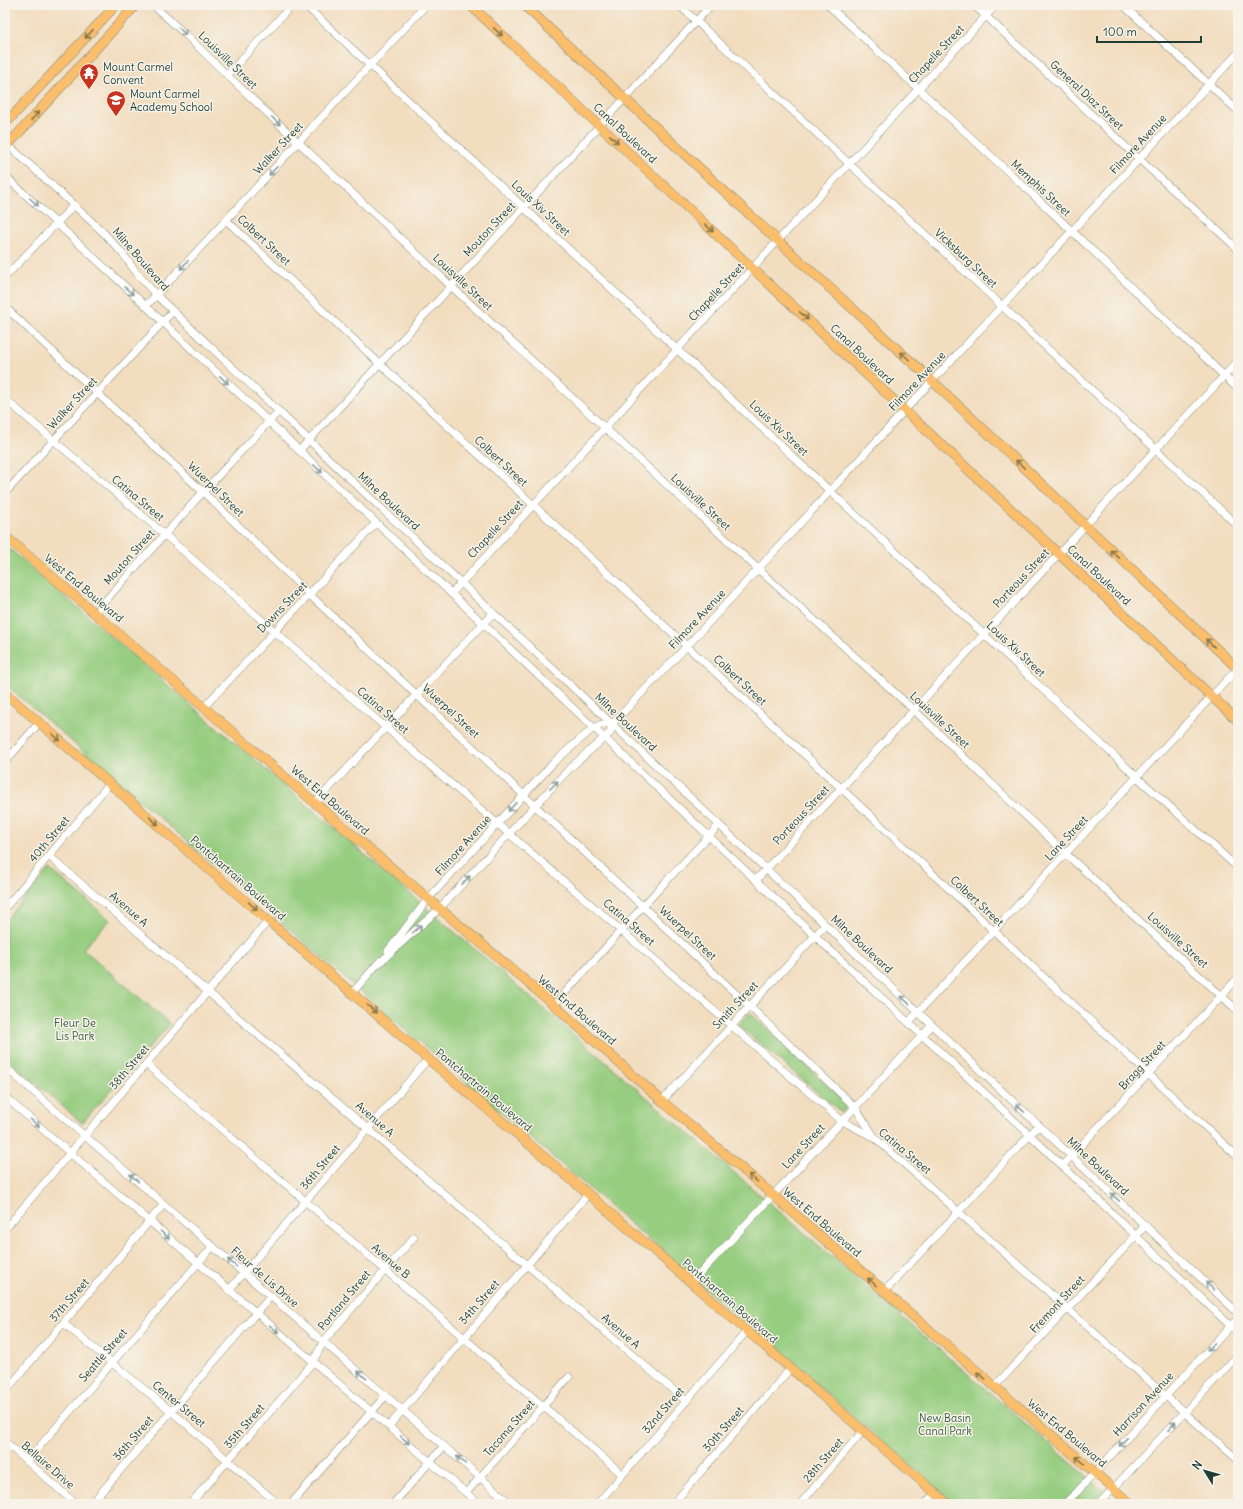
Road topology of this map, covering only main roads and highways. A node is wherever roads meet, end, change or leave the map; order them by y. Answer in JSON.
{"nodes":[{"id":1,"x":116,"y":5,"type":"edge"},
{"id":2,"x":136,"y":5,"type":"edge"},
{"id":3,"x":470,"y":5,"type":"edge"},
{"id":4,"x":524,"y":5,"type":"edge"},
{"id":5,"x":5,"y":124,"type":"edge"},
{"id":6,"x":6,"y":145,"type":"edge"},
{"id":7,"x":5,"y":536,"type":"edge"},
{"id":8,"x":1238,"y":669,"type":"edge"},
{"id":9,"x":5,"y":693,"type":"edge"},
{"id":10,"x":1238,"y":721,"type":"edge"},
{"id":11,"x":948,"y":1504,"type":"edge"},
{"id":12,"x":1131,"y":1504,"type":"edge"}],
"edges":[{"from":1,"to":5,"type":"main road","one_way":true},
{"from":6,"to":2,"type":"main road","one_way":true},
{"from":3,"to":10,"type":"main road","name":"Canal Boulevard","one_way":true},
{"from":8,"to":4,"type":"main road","one_way":true},
{"from":12,"to":7,"type":"main road","name":"West End Boulevard","one_way":true},
{"from":9,"to":11,"type":"main road","name":"Pontchartrain Boulevard","one_way":true}]}
